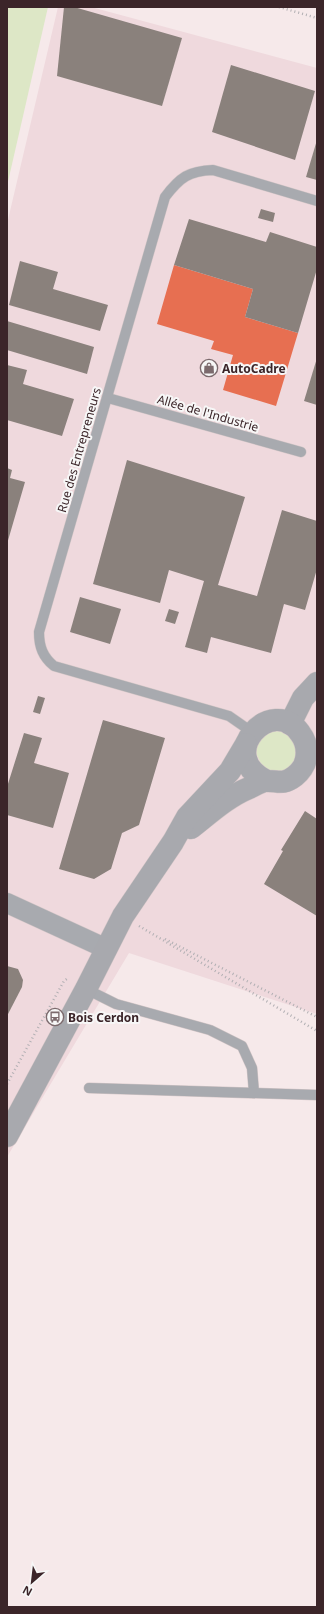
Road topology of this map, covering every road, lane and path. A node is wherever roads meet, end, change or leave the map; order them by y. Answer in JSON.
{"nodes":[{"id":1,"x":279,"y":7,"type":"edge"},
{"id":2,"x":317,"y":18,"type":"edge"},
{"id":3,"x":317,"y":201,"type":"edge"},
{"id":4,"x":108,"y":398,"type":"junction"},
{"id":5,"x":301,"y":452,"type":"dead end"},
{"id":6,"x":317,"y":683,"type":"edge"},
{"id":7,"x":290,"y":724,"type":"junction"},
{"id":8,"x":249,"y":738,"type":"junction"},
{"id":9,"x":267,"y":781,"type":"junction"},
{"id":10,"x":172,"y":842,"type":"junction"},
{"id":11,"x":7,"y":903,"type":"edge"},
{"id":12,"x":132,"y":921,"type":"junction"},
{"id":13,"x":107,"y":949,"type":"junction"},
{"id":14,"x":86,"y":989,"type":"junction"},
{"id":15,"x":317,"y":1017,"type":"edge"},
{"id":16,"x":317,"y":1030,"type":"edge"},
{"id":17,"x":89,"y":1088,"type":"dead end"},
{"id":18,"x":254,"y":1093,"type":"junction"},
{"id":19,"x":317,"y":1095,"type":"edge"},
{"id":20,"x":7,"y":1136,"type":"edge"}],
"edges":[{"from":1,"to":2,"type":"path"},
{"from":3,"to":4,"type":"lane","name":"Rue des Entrepreneurs"},
{"from":4,"to":5,"type":"lane","name":"Allée de l'Industrie"},
{"from":4,"to":8,"type":"lane","name":"Rue des Entrepreneurs"},
{"from":6,"to":7,"type":"main road"},
{"from":7,"to":8,"type":"main road"},
{"from":7,"to":9,"type":"main road"},
{"from":8,"to":9,"type":"main road"},
{"from":8,"to":10,"type":"main road"},
{"from":9,"to":10,"type":"main road"},
{"from":10,"to":12,"type":"main road"},
{"from":11,"to":13,"type":"street"},
{"from":12,"to":13,"type":"main road"},
{"from":12,"to":15,"type":"path"},
{"from":12,"to":16,"type":"path"},
{"from":13,"to":14,"type":"main road"},
{"from":14,"to":18,"type":"lane"},
{"from":14,"to":20,"type":"main road"},
{"from":17,"to":18,"type":"lane"},
{"from":18,"to":19,"type":"lane"}]}
